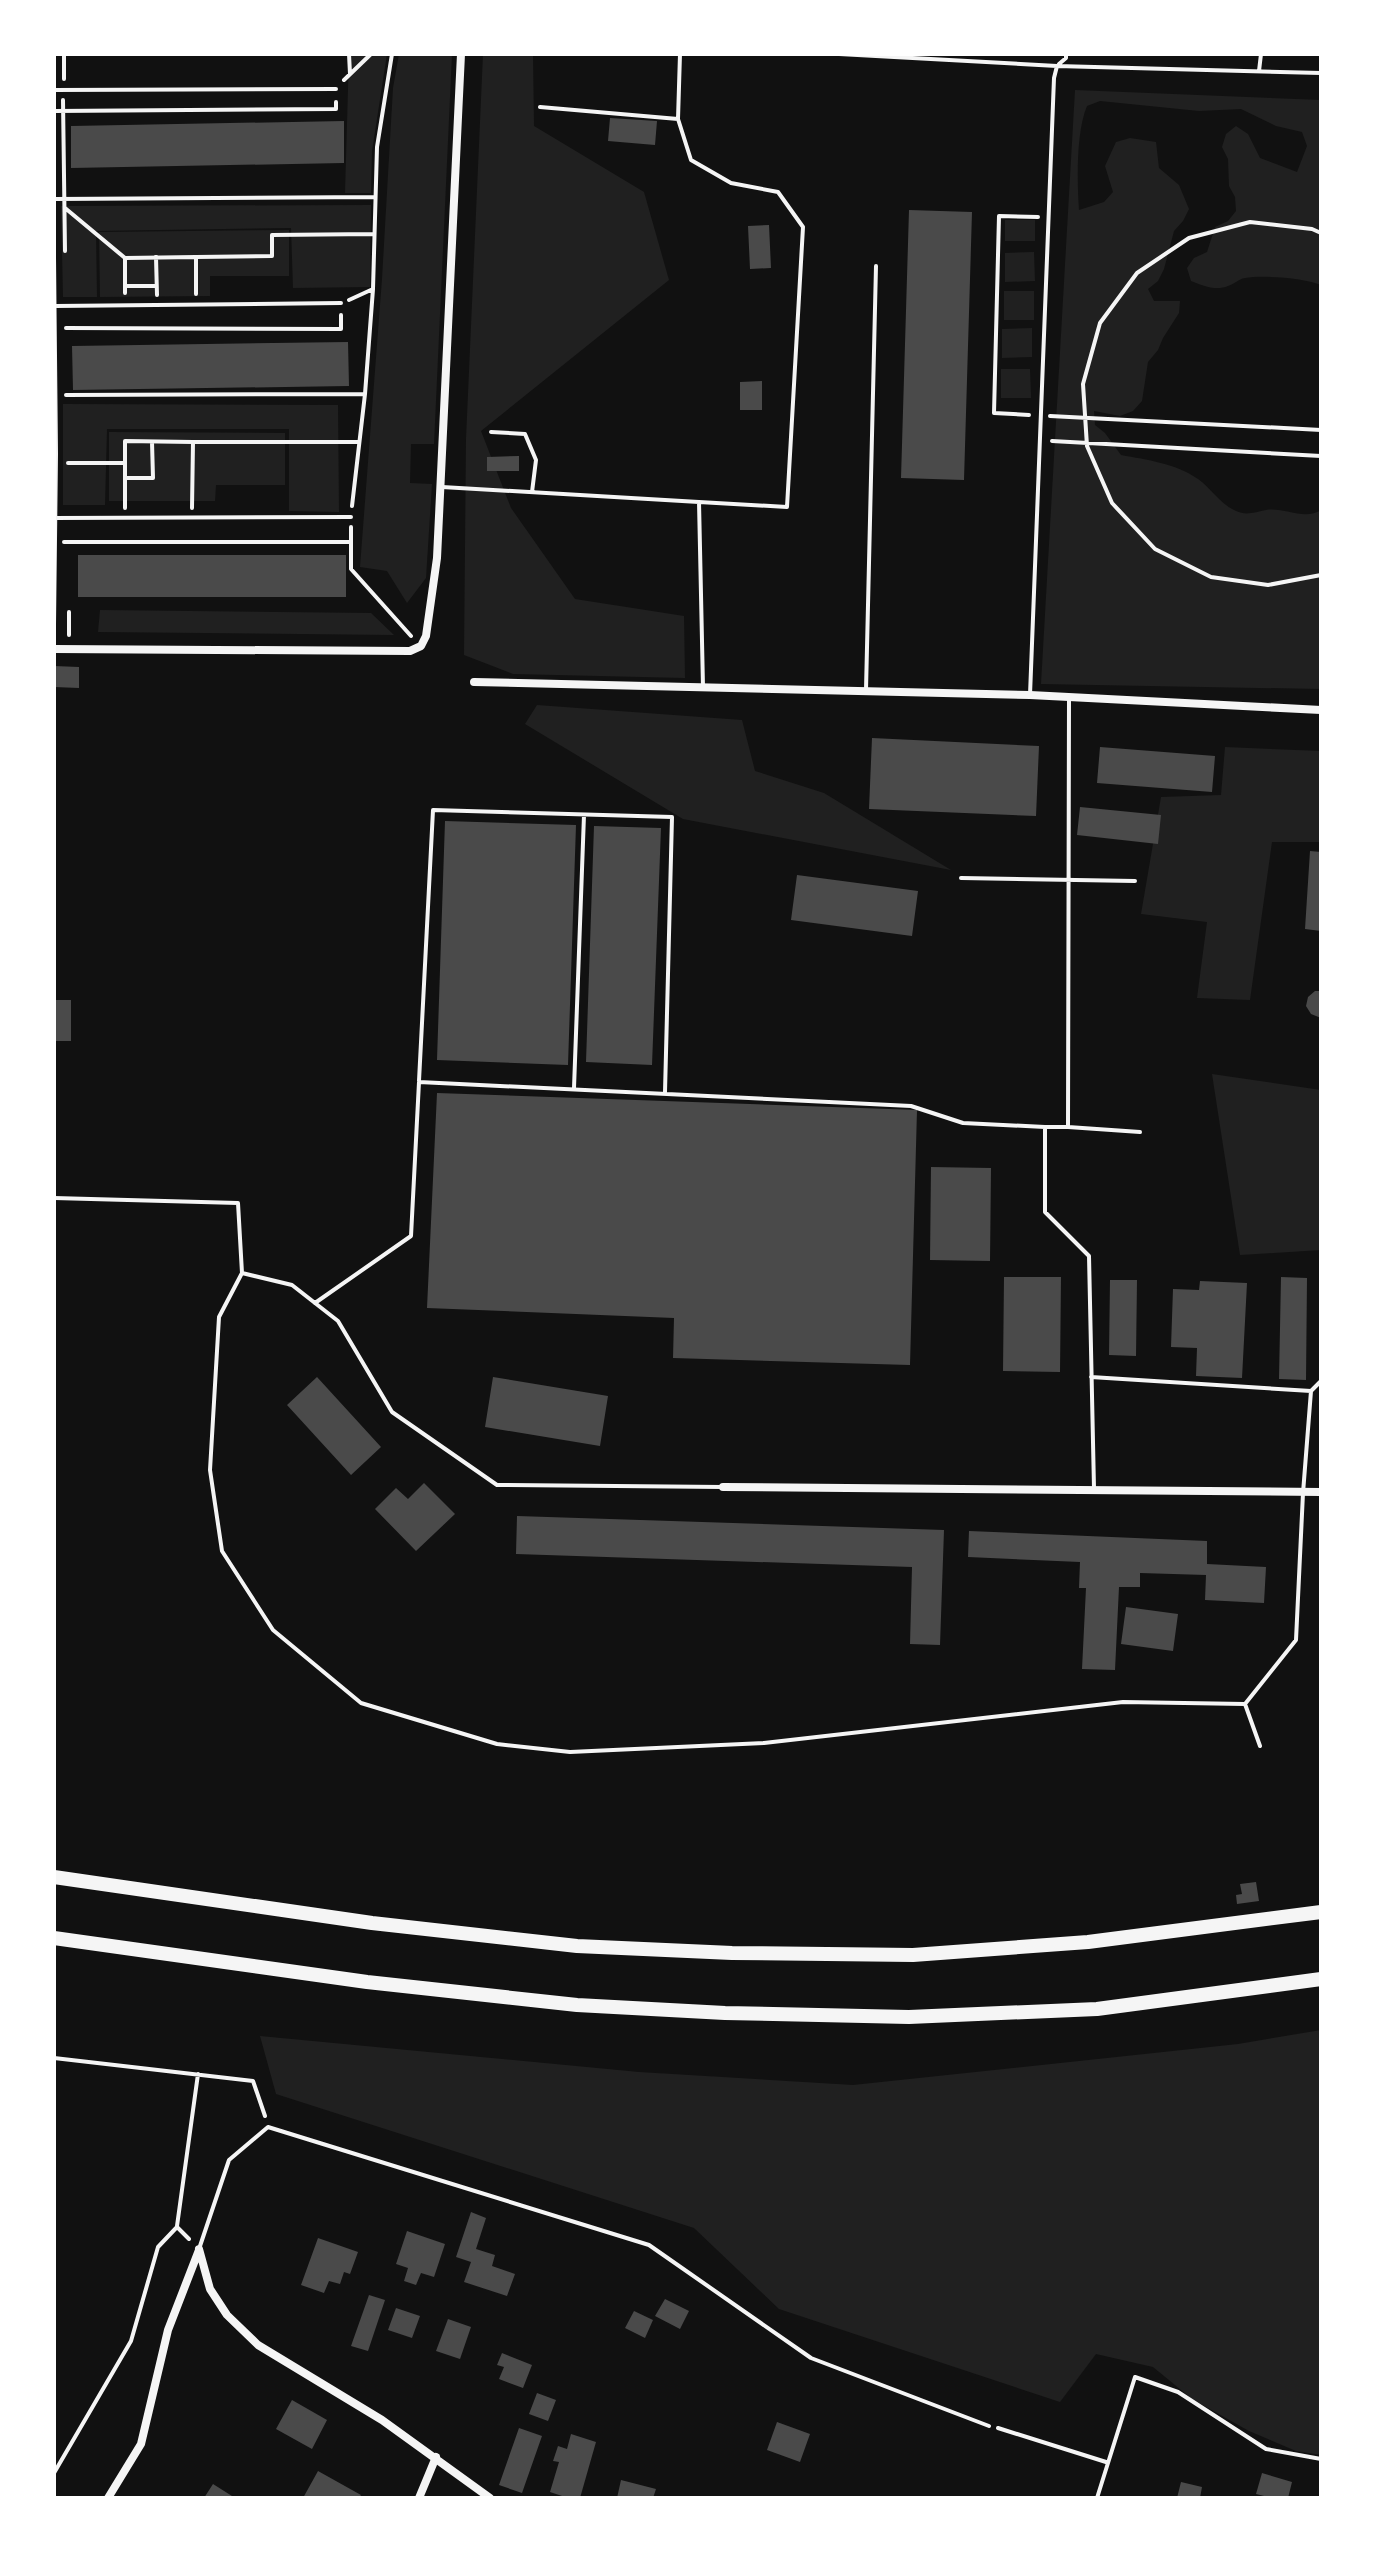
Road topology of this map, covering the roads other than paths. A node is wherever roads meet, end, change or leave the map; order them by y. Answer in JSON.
{"nodes":[{"id":1,"x":461,"y":54,"type":"edge"},
{"id":2,"x":680,"y":54,"type":"edge"},
{"id":3,"x":839,"y":54,"type":"edge"},
{"id":4,"x":1066,"y":54,"type":"edge"},
{"id":5,"x":1261,"y":54,"type":"edge"},
{"id":6,"x":1057,"y":66,"type":"junction"},
{"id":7,"x":1259,"y":72,"type":"junction"},
{"id":8,"x":1321,"y":73,"type":"edge"},
{"id":9,"x":336,"y":89,"type":"road end"},
{"id":10,"x":54,"y":90,"type":"edge"},
{"id":11,"x":540,"y":107,"type":"dead end"},
{"id":12,"x":678,"y":119,"type":"junction"},
{"id":13,"x":54,"y":257,"type":"edge"},
{"id":14,"x":876,"y":266,"type":"dead end"},
{"id":15,"x":341,"y":303,"type":"road end"},
{"id":16,"x":55,"y":306,"type":"edge"},
{"id":17,"x":56,"y":395,"type":"edge"},
{"id":18,"x":491,"y":432,"type":"dead end"},
{"id":19,"x":440,"y":487,"type":"junction"},
{"id":20,"x":532,"y":492,"type":"junction"},
{"id":21,"x":699,"y":502,"type":"junction"},
{"id":22,"x":351,"y":517,"type":"road end"},
{"id":23,"x":55,"y":518,"type":"edge"},
{"id":24,"x":55,"y":542,"type":"edge"},
{"id":25,"x":54,"y":625,"type":"edge"},
{"id":26,"x":54,"y":649,"type":"edge"},
{"id":27,"x":474,"y":682,"type":"dead end"},
{"id":28,"x":703,"y":687,"type":"junction"},
{"id":29,"x":866,"y":690,"type":"junction"},
{"id":30,"x":1030,"y":695,"type":"junction"},
{"id":31,"x":1069,"y":697,"type":"junction"},
{"id":32,"x":1321,"y":710,"type":"edge"},
{"id":33,"x":584,"y":815,"type":"junction"},
{"id":34,"x":961,"y":878,"type":"dead end"},
{"id":35,"x":1068,"y":879,"type":"junction"},
{"id":36,"x":1135,"y":881,"type":"dead end"},
{"id":37,"x":419,"y":1082,"type":"junction"},
{"id":38,"x":574,"y":1088,"type":"junction"},
{"id":39,"x":665,"y":1092,"type":"junction"},
{"id":40,"x":1045,"y":1127,"type":"junction"},
{"id":41,"x":1068,"y":1127,"type":"junction"},
{"id":42,"x":1140,"y":1132,"type":"dead end"},
{"id":43,"x":54,"y":1198,"type":"edge"},
{"id":44,"x":242,"y":1273,"type":"junction"},
{"id":45,"x":315,"y":1303,"type":"junction"},
{"id":46,"x":1091,"y":1377,"type":"junction"},
{"id":47,"x":1321,"y":1381,"type":"edge"},
{"id":48,"x":1311,"y":1391,"type":"junction"},
{"id":49,"x":723,"y":1487,"type":"joint"},
{"id":50,"x":1094,"y":1491,"type":"junction"},
{"id":51,"x":1321,"y":1492,"type":"edge"},
{"id":52,"x":1303,"y":1493,"type":"junction"},
{"id":53,"x":1245,"y":1704,"type":"junction"},
{"id":54,"x":1260,"y":1746,"type":"dead end"},
{"id":55,"x":54,"y":1877,"type":"edge"},
{"id":56,"x":1321,"y":1912,"type":"edge"},
{"id":57,"x":54,"y":1938,"type":"edge"},
{"id":58,"x":1321,"y":1979,"type":"edge"},
{"id":59,"x":199,"y":2249,"type":"junction"},
{"id":60,"x":989,"y":2426,"type":"road end"},
{"id":61,"x":436,"y":2457,"type":"junction"},
{"id":62,"x":108,"y":2498,"type":"edge"},
{"id":63,"x":419,"y":2498,"type":"edge"},
{"id":64,"x":490,"y":2498,"type":"edge"}],
"edges":[{"from":1,"to":19,"type":"street"},
{"from":2,"to":12,"type":"lane"},
{"from":3,"to":6,"type":"lane"},
{"from":4,"to":6,"type":"lane"},
{"from":5,"to":7,"type":"lane"},
{"from":6,"to":7,"type":"lane"},
{"from":6,"to":30,"type":"lane"},
{"from":7,"to":8,"type":"lane"},
{"from":9,"to":10,"type":"lane"},
{"from":11,"to":12,"type":"lane"},
{"from":12,"to":21,"type":"lane"},
{"from":13,"to":16,"type":"lane"},
{"from":14,"to":29,"type":"lane"},
{"from":15,"to":16,"type":"lane"},
{"from":16,"to":17,"type":"lane"},
{"from":17,"to":23,"type":"lane"},
{"from":18,"to":20,"type":"lane"},
{"from":19,"to":20,"type":"lane"},
{"from":19,"to":26,"type":"street"},
{"from":20,"to":21,"type":"lane"},
{"from":21,"to":28,"type":"lane"},
{"from":22,"to":23,"type":"lane"},
{"from":23,"to":24,"type":"lane"},
{"from":24,"to":25,"type":"lane"},
{"from":27,"to":28,"type":"street"},
{"from":28,"to":29,"type":"street"},
{"from":29,"to":30,"type":"street"},
{"from":30,"to":31,"type":"street"},
{"from":31,"to":32,"type":"street"},
{"from":31,"to":35,"type":"lane"},
{"from":33,"to":37,"type":"lane"},
{"from":33,"to":38,"type":"lane"},
{"from":33,"to":39,"type":"lane"},
{"from":34,"to":35,"type":"lane"},
{"from":35,"to":36,"type":"lane"},
{"from":35,"to":41,"type":"lane"},
{"from":37,"to":38,"type":"lane"},
{"from":37,"to":45,"type":"lane"},
{"from":38,"to":39,"type":"lane"},
{"from":39,"to":40,"type":"lane"},
{"from":40,"to":41,"type":"lane"},
{"from":40,"to":46,"type":"lane"},
{"from":41,"to":42,"type":"lane"},
{"from":43,"to":44,"type":"lane"},
{"from":44,"to":45,"type":"lane"},
{"from":44,"to":53,"type":"lane"},
{"from":45,"to":49,"type":"lane"},
{"from":46,"to":48,"type":"lane"},
{"from":46,"to":50,"type":"lane"},
{"from":47,"to":48,"type":"lane"},
{"from":48,"to":52,"type":"lane"},
{"from":49,"to":50,"type":"street"},
{"from":50,"to":52,"type":"street"},
{"from":51,"to":52,"type":"street"},
{"from":52,"to":53,"type":"lane"},
{"from":53,"to":54,"type":"lane"},
{"from":55,"to":56,"type":"highway"},
{"from":57,"to":58,"type":"highway"},
{"from":59,"to":60,"type":"lane"},
{"from":59,"to":61,"type":"street"},
{"from":59,"to":62,"type":"street"},
{"from":61,"to":63,"type":"street"},
{"from":61,"to":64,"type":"street"}]}
